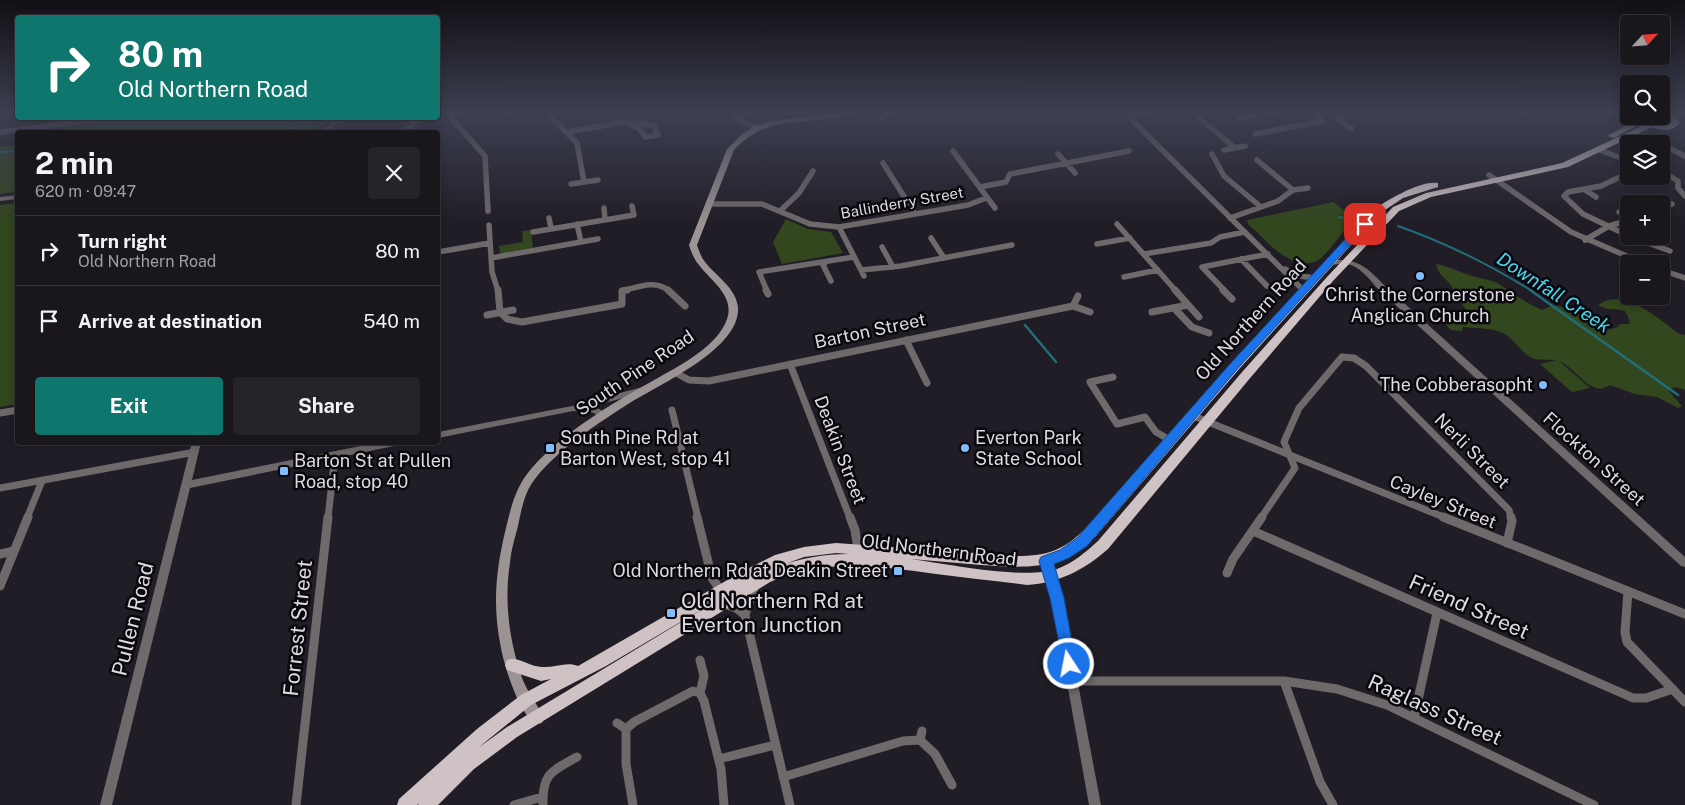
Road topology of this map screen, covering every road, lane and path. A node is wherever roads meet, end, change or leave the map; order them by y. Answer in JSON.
{"nodes":[{"id":1,"x":479,"y":150,"type":"edge"},
{"id":2,"x":578,"y":150,"type":"edge"},
{"id":3,"x":731,"y":150,"type":"edge"},
{"id":4,"x":1162,"y":150,"type":"edge"},
{"id":5,"x":1583,"y":150,"type":"edge"},
{"id":6,"x":1600,"y":150,"type":"joint"},
{"id":7,"x":1672,"y":150,"type":"edge"},
{"id":8,"x":953,"y":151,"type":"dead end"},
{"id":9,"x":1129,"y":152,"type":"dead end"},
{"id":10,"x":1058,"y":154,"type":"dead end"},
{"id":11,"x":1212,"y":154,"type":"dead end"},
{"id":12,"x":1685,"y":156,"type":"edge"},
{"id":13,"x":1620,"y":158,"type":"edge"},
{"id":14,"x":1257,"y":160,"type":"dead end"},
{"id":15,"x":883,"y":163,"type":"dead end"},
{"id":16,"x":1068,"y":164,"type":"junction"},
{"id":17,"x":813,"y":171,"type":"dead end"},
{"id":18,"x":1075,"y":173,"type":"dead end"},
{"id":19,"x":1489,"y":175,"type":"junction"},
{"id":20,"x":1670,"y":176,"type":"edge"},
{"id":21,"x":1620,"y":177,"type":"edge"},
{"id":22,"x":598,"y":180,"type":"dead end"},
{"id":23,"x":1497,"y":181,"type":"junction"},
{"id":24,"x":584,"y":182,"type":"junction"},
{"id":25,"x":571,"y":184,"type":"dead end"},
{"id":26,"x":980,"y":187,"type":"junction"},
{"id":27,"x":1308,"y":188,"type":"dead end"},
{"id":28,"x":1293,"y":190,"type":"junction"},
{"id":29,"x":1585,"y":190,"type":"junction"},
{"id":30,"x":1685,"y":196,"type":"edge"},
{"id":31,"x":1596,"y":197,"type":"dead end"},
{"id":32,"x":15,"y":198,"type":"edge"},
{"id":33,"x":986,"y":198,"type":"junction"},
{"id":34,"x":0,"y":199,"type":"edge"},
{"id":35,"x":709,"y":204,"type":"junction"},
{"id":36,"x":632,"y":206,"type":"dead end"},
{"id":37,"x":1260,"y":207,"type":"junction"},
{"id":38,"x":604,"y":208,"type":"dead end"},
{"id":39,"x":995,"y":208,"type":"dead end"},
{"id":40,"x":488,"y":211,"type":"dead end"},
{"id":41,"x":780,"y":211,"type":"junction"},
{"id":42,"x":915,"y":214,"type":"junction"},
{"id":43,"x":549,"y":218,"type":"dead end"},
{"id":44,"x":1230,"y":218,"type":"junction"},
{"id":45,"x":605,"y":220,"type":"junction"},
{"id":46,"x":1620,"y":223,"type":"edge"},
{"id":47,"x":578,"y":224,"type":"junction"},
{"id":48,"x":1117,"y":224,"type":"dead end"},
{"id":49,"x":489,"y":225,"type":"dead end"},
{"id":50,"x":551,"y":228,"type":"junction"},
{"id":51,"x":839,"y":228,"type":"junction"},
{"id":52,"x":1607,"y":228,"type":"junction"},
{"id":53,"x":533,"y":232,"type":"dead end"},
{"id":54,"x":1245,"y":232,"type":"junction"},
{"id":55,"x":1620,"y":233,"type":"edge"},
{"id":56,"x":932,"y":238,"type":"dead end"},
{"id":57,"x":1130,"y":238,"type":"junction"},
{"id":58,"x":598,"y":239,"type":"dead end"},
{"id":59,"x":1585,"y":240,"type":"junction"},
{"id":60,"x":581,"y":242,"type":"junction"},
{"id":61,"x":490,"y":243,"type":"junction"},
{"id":62,"x":1096,"y":244,"type":"dead end"},
{"id":63,"x":1012,"y":245,"type":"dead end"},
{"id":64,"x":1654,"y":245,"type":"edge"},
{"id":65,"x":882,"y":247,"type":"dead end"},
{"id":66,"x":1670,"y":251,"type":"dead end"},
{"id":67,"x":440,"y":252,"type":"edge"},
{"id":68,"x":1144,"y":254,"type":"junction"},
{"id":69,"x":1268,"y":254,"type":"junction"},
{"id":70,"x":1622,"y":255,"type":"edge"},
{"id":71,"x":854,"y":257,"type":"junction"},
{"id":72,"x":491,"y":258,"type":"junction"},
{"id":73,"x":944,"y":258,"type":"junction"},
{"id":74,"x":1241,"y":259,"type":"junction"},
{"id":75,"x":825,"y":263,"type":"junction"},
{"id":76,"x":1328,"y":263,"type":"junction"},
{"id":77,"x":1345,"y":264,"type":"junction"},
{"id":78,"x":893,"y":267,"type":"junction"},
{"id":79,"x":1284,"y":269,"type":"junction"},
{"id":80,"x":1158,"y":270,"type":"junction"},
{"id":81,"x":1670,"y":273,"type":"edge"},
{"id":82,"x":1124,"y":277,"type":"dead end"},
{"id":83,"x":1315,"y":278,"type":"junction"},
{"id":84,"x":1685,"y":278,"type":"edge"},
{"id":85,"x":831,"y":281,"type":"dead end"},
{"id":86,"x":1267,"y":286,"type":"dead end"},
{"id":87,"x":1303,"y":290,"type":"junction"},
{"id":88,"x":768,"y":294,"type":"dead end"},
{"id":89,"x":1078,"y":296,"type":"dead end"},
{"id":90,"x":1232,"y":299,"type":"dead end"},
{"id":91,"x":1188,"y":305,"type":"junction"},
{"id":92,"x":685,"y":306,"type":"dead end"},
{"id":93,"x":1073,"y":306,"type":"junction"},
{"id":94,"x":1174,"y":308,"type":"junction"},
{"id":95,"x":513,"y":310,"type":"dead end"},
{"id":96,"x":500,"y":312,"type":"junction"},
{"id":97,"x":1090,"y":312,"type":"dead end"},
{"id":98,"x":1152,"y":312,"type":"dead end"},
{"id":99,"x":486,"y":315,"type":"dead end"},
{"id":100,"x":1199,"y":317,"type":"dead end"},
{"id":101,"x":1209,"y":333,"type":"dead end"},
{"id":102,"x":906,"y":340,"type":"junction"},
{"id":103,"x":790,"y":364,"type":"junction"},
{"id":104,"x":676,"y":373,"type":"junction"},
{"id":105,"x":1113,"y":377,"type":"dead end"},
{"id":106,"x":927,"y":383,"type":"dead end"},
{"id":107,"x":647,"y":388,"type":"junction"},
{"id":108,"x":1203,"y":401,"type":"junction"},
{"id":109,"x":1221,"y":404,"type":"junction"},
{"id":110,"x":573,"y":408,"type":"junction"},
{"id":111,"x":15,"y":410,"type":"edge"},
{"id":112,"x":672,"y":410,"type":"dead end"},
{"id":113,"x":0,"y":413,"type":"edge"},
{"id":114,"x":604,"y":415,"type":"junction"},
{"id":115,"x":1191,"y":415,"type":"junction"},
{"id":116,"x":1206,"y":422,"type":"junction"},
{"id":117,"x":440,"y":435,"type":"edge"},
{"id":118,"x":1170,"y":440,"type":"junction"},
{"id":119,"x":384,"y":445,"type":"edge"},
{"id":120,"x":196,"y":447,"type":"edge"},
{"id":121,"x":335,"y":455,"type":"junction"},
{"id":122,"x":1291,"y":457,"type":"junction"},
{"id":123,"x":42,"y":481,"type":"junction"},
{"id":124,"x":187,"y":485,"type":"junction"},
{"id":125,"x":0,"y":488,"type":"edge"},
{"id":126,"x":1253,"y":531,"type":"junction"},
{"id":127,"x":1507,"y":543,"type":"junction"},
{"id":128,"x":858,"y":549,"type":"junction"},
{"id":129,"x":14,"y":551,"type":"junction"},
{"id":130,"x":0,"y":554,"type":"edge"},
{"id":131,"x":1046,"y":561,"type":"junction"},
{"id":132,"x":1685,"y":563,"type":"edge"},
{"id":133,"x":1227,"y":573,"type":"dead end"},
{"id":134,"x":1051,"y":577,"type":"junction"},
{"id":135,"x":756,"y":583,"type":"junction"},
{"id":136,"x":0,"y":586,"type":"edge"},
{"id":137,"x":1628,"y":591,"type":"junction"},
{"id":138,"x":721,"y":597,"type":"junction"},
{"id":139,"x":1438,"y":613,"type":"junction"},
{"id":140,"x":1685,"y":614,"type":"edge"},
{"id":141,"x":745,"y":615,"type":"junction"},
{"id":142,"x":700,"y":660,"type":"dead end"},
{"id":143,"x":512,"y":665,"type":"junction"},
{"id":144,"x":588,"y":668,"type":"junction"},
{"id":145,"x":1072,"y":681,"type":"junction"},
{"id":146,"x":1284,"y":682,"type":"junction"},
{"id":147,"x":1673,"y":689,"type":"junction"},
{"id":148,"x":700,"y":693,"type":"junction"},
{"id":149,"x":526,"y":700,"type":"junction"},
{"id":150,"x":1685,"y":702,"type":"edge"},
{"id":151,"x":537,"y":718,"type":"junction"},
{"id":152,"x":1414,"y":718,"type":"junction"},
{"id":153,"x":617,"y":723,"type":"dead end"},
{"id":154,"x":626,"y":729,"type":"junction"},
{"id":155,"x":775,"y":745,"type":"junction"},
{"id":156,"x":576,"y":757,"type":"dead end"},
{"id":157,"x":719,"y":759,"type":"junction"},
{"id":158,"x":783,"y":777,"type":"junction"},
{"id":159,"x":952,"y":785,"type":"dead end"},
{"id":160,"x":542,"y":801,"type":"edge"},
{"id":161,"x":106,"y":805,"type":"edge"},
{"id":162,"x":296,"y":805,"type":"edge"},
{"id":163,"x":405,"y":805,"type":"edge"},
{"id":164,"x":426,"y":805,"type":"edge"},
{"id":165,"x":514,"y":805,"type":"edge"},
{"id":166,"x":633,"y":805,"type":"edge"},
{"id":167,"x":724,"y":805,"type":"edge"},
{"id":168,"x":790,"y":805,"type":"edge"},
{"id":169,"x":1095,"y":805,"type":"edge"},
{"id":170,"x":1332,"y":805,"type":"edge"},
{"id":171,"x":1594,"y":805,"type":"edge"}],
"edges":[{"from":1,"to":40,"type":"street"},
{"from":2,"to":24,"type":"street"},
{"from":3,"to":35,"type":"main road","name":"South Pine Road"},
{"from":4,"to":44,"type":"street"},
{"from":5,"to":19,"type":"highway","name":"Old Northern Road"},
{"from":6,"to":13,"type":"street"},
{"from":6,"to":23,"type":"highway","name":"Old Northern Road"},
{"from":7,"to":12,"type":"street"},
{"from":8,"to":26,"type":"street","name":"Ballinderry Street"},
{"from":9,"to":16,"type":"street"},
{"from":10,"to":16,"type":"street"},
{"from":11,"to":37,"type":"street"},
{"from":14,"to":28,"type":"street"},
{"from":15,"to":42,"type":"street"},
{"from":16,"to":18,"type":"street"},
{"from":16,"to":26,"type":"street"},
{"from":17,"to":41,"type":"street"},
{"from":19,"to":23,"type":"street"},
{"from":19,"to":76,"type":"highway","name":"Old Northern Road"},
{"from":20,"to":30,"type":"street"},
{"from":21,"to":29,"type":"street"},
{"from":22,"to":24,"type":"street"},
{"from":23,"to":59,"type":"street"},
{"from":23,"to":77,"type":"highway","name":"Old Northern Road"},
{"from":24,"to":25,"type":"street"},
{"from":26,"to":33,"type":"street","name":"Ballinderry Street"},
{"from":27,"to":28,"type":"street"},
{"from":28,"to":37,"type":"street"},
{"from":29,"to":31,"type":"street"},
{"from":29,"to":52,"type":"street"},
{"from":32,"to":34,"type":"street"},
{"from":33,"to":39,"type":"street"},
{"from":33,"to":42,"type":"street","name":"Ballinderry Street"},
{"from":35,"to":41,"type":"street","name":"Ballinderry Street"},
{"from":35,"to":104,"type":"main road","name":"South Pine Road"},
{"from":36,"to":45,"type":"street"},
{"from":37,"to":44,"type":"street"},
{"from":38,"to":45,"type":"street"},
{"from":41,"to":51,"type":"street","name":"Ballinderry Street"},
{"from":42,"to":51,"type":"street","name":"Ballinderry Street"},
{"from":43,"to":50,"type":"street"},
{"from":44,"to":54,"type":"street"},
{"from":45,"to":47,"type":"street"},
{"from":46,"to":52,"type":"street"},
{"from":47,"to":50,"type":"street"},
{"from":47,"to":60,"type":"street"},
{"from":48,"to":57,"type":"street"},
{"from":49,"to":61,"type":"street"},
{"from":50,"to":53,"type":"street"},
{"from":51,"to":71,"type":"street"},
{"from":52,"to":55,"type":"street"},
{"from":52,"to":59,"type":"street"},
{"from":54,"to":68,"type":"street"},
{"from":54,"to":69,"type":"street"},
{"from":56,"to":73,"type":"street"},
{"from":57,"to":62,"type":"street"},
{"from":57,"to":68,"type":"street"},
{"from":58,"to":60,"type":"street"},
{"from":59,"to":70,"type":"street"},
{"from":60,"to":72,"type":"street"},
{"from":61,"to":67,"type":"street"},
{"from":61,"to":72,"type":"street"},
{"from":63,"to":73,"type":"street"},
{"from":64,"to":66,"type":"street"},
{"from":65,"to":78,"type":"street"},
{"from":68,"to":80,"type":"street"},
{"from":69,"to":74,"type":"street"},
{"from":69,"to":79,"type":"street"},
{"from":71,"to":75,"type":"street"},
{"from":71,"to":78,"type":"street"},
{"from":72,"to":96,"type":"street"},
{"from":73,"to":78,"type":"street"},
{"from":74,"to":86,"type":"street"},
{"from":74,"to":90,"type":"street"},
{"from":75,"to":85,"type":"street"},
{"from":75,"to":88,"type":"street"},
{"from":76,"to":77,"type":"street","name":"Flockton Street"},
{"from":76,"to":83,"type":"highway","name":"Old Northern Road"},
{"from":77,"to":109,"type":"highway","name":"Old Northern Road"},
{"from":77,"to":132,"type":"street","name":"Flockton Street"},
{"from":79,"to":83,"type":"street"},
{"from":79,"to":87,"type":"street"},
{"from":80,"to":82,"type":"street"},
{"from":80,"to":91,"type":"street"},
{"from":81,"to":84,"type":"street"},
{"from":83,"to":87,"type":"highway","name":"Old Northern Road"},
{"from":87,"to":108,"type":"highway","name":"Old Northern Road"},
{"from":89,"to":93,"type":"street"},
{"from":91,"to":94,"type":"street"},
{"from":91,"to":100,"type":"street"},
{"from":92,"to":96,"type":"street"},
{"from":93,"to":97,"type":"street"},
{"from":93,"to":102,"type":"street","name":"Barton Street"},
{"from":94,"to":98,"type":"street"},
{"from":94,"to":101,"type":"street"},
{"from":95,"to":96,"type":"street"},
{"from":96,"to":99,"type":"street"},
{"from":102,"to":103,"type":"street","name":"Barton Street"},
{"from":102,"to":106,"type":"street"},
{"from":103,"to":104,"type":"street","name":"Barton Street"},
{"from":103,"to":128,"type":"street","name":"Deakin Street"},
{"from":104,"to":107,"type":"main road","name":"South Pine Road"},
{"from":105,"to":118,"type":"street"},
{"from":107,"to":110,"type":"street"},
{"from":107,"to":114,"type":"main road","name":"South Pine Road"},
{"from":108,"to":109,"type":"highway"},
{"from":108,"to":115,"type":"highway","name":"Old Northern Road"},
{"from":109,"to":116,"type":"highway","name":"Old Northern Road"},
{"from":110,"to":114,"type":"street"},
{"from":110,"to":117,"type":"street"},
{"from":111,"to":113,"type":"street"},
{"from":112,"to":138,"type":"street"},
{"from":114,"to":143,"type":"main road","name":"South Pine Road"},
{"from":115,"to":116,"type":"street","name":"Cayley Street"},
{"from":115,"to":118,"type":"highway","name":"Old Northern Road"},
{"from":116,"to":122,"type":"street","name":"Cayley Street"},
{"from":116,"to":134,"type":"highway","name":"Old Northern Road"},
{"from":118,"to":131,"type":"highway","name":"Old Northern Road"},
{"from":119,"to":121,"type":"street"},
{"from":120,"to":123,"type":"street"},
{"from":120,"to":124,"type":"street","name":"Pullen Road"},
{"from":121,"to":124,"type":"street"},
{"from":121,"to":162,"type":"street","name":"Forrest Street"},
{"from":122,"to":126,"type":"street"},
{"from":122,"to":127,"type":"street","name":"Cayley Street"},
{"from":122,"to":127,"type":"street","name":"Nerli Street"},
{"from":123,"to":125,"type":"street"},
{"from":123,"to":129,"type":"street"},
{"from":124,"to":161,"type":"street","name":"Pullen Road"},
{"from":126,"to":133,"type":"street"},
{"from":126,"to":139,"type":"street","name":"Friend Street"},
{"from":127,"to":137,"type":"street","name":"Cayley Street"},
{"from":128,"to":131,"type":"highway","name":"Old Northern Road"},
{"from":128,"to":138,"type":"highway","name":"Old Northern Road"},
{"from":129,"to":130,"type":"street"},
{"from":129,"to":136,"type":"street"},
{"from":131,"to":134,"type":"street"},
{"from":134,"to":135,"type":"highway","name":"Old Northern Road"},
{"from":134,"to":145,"type":"street"},
{"from":135,"to":138,"type":"highway","name":"Old Northern Road"},
{"from":135,"to":141,"type":"street"},
{"from":137,"to":140,"type":"street","name":"Cayley Street"},
{"from":137,"to":147,"type":"street"},
{"from":138,"to":141,"type":"street"},
{"from":138,"to":144,"type":"highway","name":"Old Northern Road"},
{"from":138,"to":151,"type":"highway","name":"Old Northern Road"},
{"from":139,"to":147,"type":"street","name":"Friend Street"},
{"from":139,"to":152,"type":"street"},
{"from":141,"to":155,"type":"street"},
{"from":142,"to":148,"type":"street"},
{"from":143,"to":144,"type":"highway"},
{"from":143,"to":149,"type":"main road","name":"South Pine Road"},
{"from":144,"to":149,"type":"highway","name":"Old Northern Road"},
{"from":145,"to":146,"type":"street","name":"Raglass Street"},
{"from":145,"to":169,"type":"street"},
{"from":146,"to":152,"type":"street","name":"Raglass Street"},
{"from":146,"to":170,"type":"street"},
{"from":147,"to":150,"type":"street"},
{"from":148,"to":154,"type":"street"},
{"from":148,"to":157,"type":"street"},
{"from":149,"to":151,"type":"main road","name":"South Pine Road"},
{"from":149,"to":163,"type":"highway"},
{"from":151,"to":164,"type":"highway"},
{"from":152,"to":171,"type":"street","name":"Raglass Street"},
{"from":153,"to":154,"type":"street"},
{"from":154,"to":166,"type":"street"},
{"from":155,"to":157,"type":"street"},
{"from":155,"to":158,"type":"street"},
{"from":156,"to":160,"type":"street"},
{"from":157,"to":167,"type":"street"},
{"from":158,"to":159,"type":"street"},
{"from":158,"to":168,"type":"street"},
{"from":160,"to":165,"type":"street"}]}
